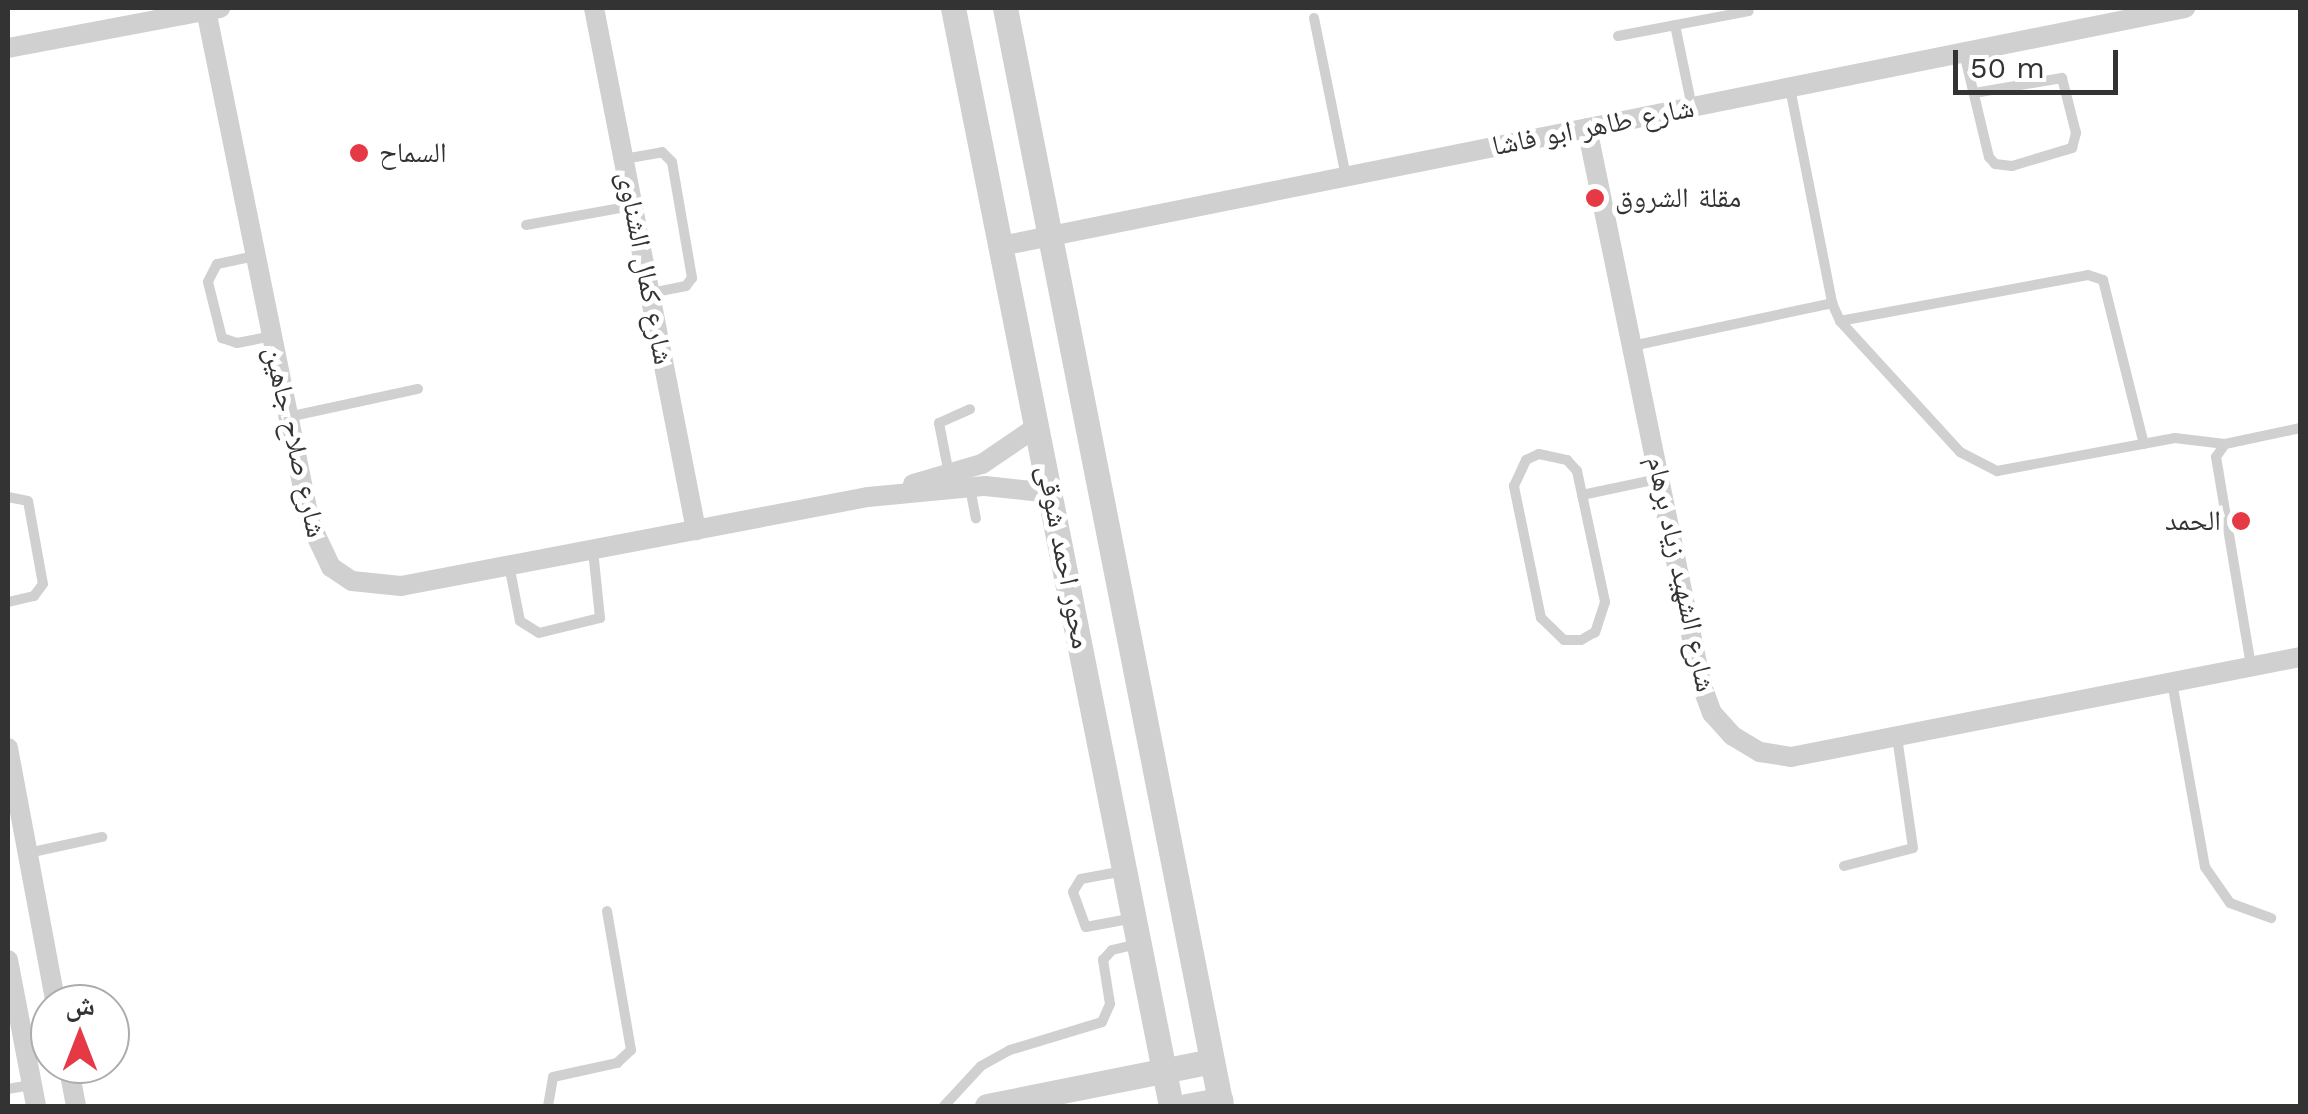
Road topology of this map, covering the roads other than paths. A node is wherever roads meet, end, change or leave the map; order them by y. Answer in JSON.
{"nodes":[{"id":1,"x":594,"y":8,"type":"edge"},
{"id":2,"x":953,"y":8,"type":"edge"},
{"id":3,"x":1005,"y":8,"type":"edge"},
{"id":4,"x":2185,"y":8,"type":"edge"},
{"id":5,"x":213,"y":9,"type":"edge"},
{"id":6,"x":1748,"y":11,"type":"dead end"},
{"id":7,"x":1314,"y":18,"type":"dead end"},
{"id":8,"x":1675,"y":25,"type":"junction"},
{"id":9,"x":1618,"y":36,"type":"dead end"},
{"id":10,"x":8,"y":48,"type":"edge"},
{"id":11,"x":1964,"y":52,"type":"junction"},
{"id":12,"x":1790,"y":87,"type":"junction"},
{"id":13,"x":1974,"y":93,"type":"junction"},
{"id":14,"x":1692,"y":107,"type":"junction"},
{"id":15,"x":1587,"y":128,"type":"junction"},
{"id":16,"x":624,"y":159,"type":"junction"},
{"id":17,"x":1346,"y":176,"type":"junction"},
{"id":18,"x":633,"y":206,"type":"junction"},
{"id":19,"x":526,"y":226,"type":"dead end"},
{"id":20,"x":1050,"y":236,"type":"junction"},
{"id":21,"x":1002,"y":246,"type":"junction"},
{"id":22,"x":256,"y":256,"type":"junction"},
{"id":23,"x":650,"y":293,"type":"junction"},
{"id":24,"x":1832,"y":303,"type":"junction"},
{"id":25,"x":1840,"y":321,"type":"junction"},
{"id":26,"x":272,"y":336,"type":"junction"},
{"id":27,"x":1632,"y":346,"type":"junction"},
{"id":28,"x":418,"y":389,"type":"dead end"},
{"id":29,"x":970,"y":409,"type":"dead end"},
{"id":30,"x":288,"y":417,"type":"junction"},
{"id":31,"x":1038,"y":426,"type":"junction"},
{"id":32,"x":2300,"y":428,"type":"edge"},
{"id":33,"x":2144,"y":444,"type":"junction"},
{"id":34,"x":2224,"y":444,"type":"junction"},
{"id":35,"x":948,"y":474,"type":"junction"},
{"id":36,"x":1659,"y":479,"type":"junction"},
{"id":37,"x":970,"y":488,"type":"junction"},
{"id":38,"x":1051,"y":494,"type":"junction"},
{"id":39,"x":1582,"y":495,"type":"junction"},
{"id":40,"x":8,"y":496,"type":"edge"},
{"id":41,"x":868,"y":497,"type":"junction"},
{"id":42,"x":976,"y":518,"type":"dead end"},
{"id":43,"x":696,"y":530,"type":"junction"},
{"id":44,"x":592,"y":550,"type":"junction"},
{"id":45,"x":510,"y":565,"type":"junction"},
{"id":46,"x":8,"y":602,"type":"edge"},
{"id":47,"x":2300,"y":656,"type":"edge"},
{"id":48,"x":2251,"y":666,"type":"junction"},
{"id":49,"x":2172,"y":682,"type":"junction"},
{"id":50,"x":1896,"y":736,"type":"junction"},
{"id":51,"x":8,"y":748,"type":"edge"},
{"id":52,"x":12,"y":790,"type":"edge"},
{"id":53,"x":15,"y":823,"type":"edge"},
{"id":54,"x":102,"y":837,"type":"dead end"},
{"id":55,"x":28,"y":853,"type":"junction"},
{"id":56,"x":1844,"y":866,"type":"dead end"},
{"id":57,"x":1125,"y":870,"type":"junction"},
{"id":58,"x":607,"y":912,"type":"dead end"},
{"id":59,"x":1134,"y":918,"type":"junction"},
{"id":60,"x":2271,"y":918,"type":"dead end"},
{"id":61,"x":1140,"y":944,"type":"junction"},
{"id":62,"x":8,"y":960,"type":"edge"},
{"id":63,"x":52,"y":984,"type":"edge"},
{"id":64,"x":1212,"y":1061,"type":"junction"},
{"id":65,"x":1164,"y":1070,"type":"junction"},
{"id":66,"x":32,"y":1085,"type":"junction"},
{"id":67,"x":8,"y":1090,"type":"edge"},
{"id":68,"x":1220,"y":1103,"type":"edge"},
{"id":69,"x":36,"y":1106,"type":"edge"},
{"id":70,"x":548,"y":1106,"type":"edge"},
{"id":71,"x":944,"y":1106,"type":"edge"},
{"id":72,"x":987,"y":1106,"type":"edge"},
{"id":73,"x":1171,"y":1106,"type":"edge"},
{"id":74,"x":1186,"y":1106,"type":"edge"}],
"edges":[{"from":1,"to":16,"type":"street","name":"شارع كمال الشناوى"},
{"from":2,"to":21,"type":"street","name":"محور احمد شوقى"},
{"from":3,"to":20,"type":"street","name":"محور احمد شوقى"},
{"from":4,"to":11,"type":"street","name":"شارع طاهر ابو فاشا"},
{"from":5,"to":10,"type":"street"},
{"from":5,"to":22,"type":"street","name":"شارع صلاح جاهين"},
{"from":6,"to":8,"type":"lane"},
{"from":7,"to":17,"type":"lane"},
{"from":8,"to":9,"type":"lane"},
{"from":8,"to":14,"type":"lane"},
{"from":11,"to":12,"type":"street","name":"شارع طاهر ابو فاشا"},
{"from":11,"to":13,"type":"lane"},
{"from":12,"to":14,"type":"street","name":"شارع طاهر ابو فاشا"},
{"from":12,"to":24,"type":"lane"},
{"from":13,"to":13,"type":"lane"},
{"from":14,"to":15,"type":"street","name":"شارع طاهر ابو فاشا"},
{"from":15,"to":17,"type":"street","name":"شارع طاهر ابو فاشا"},
{"from":15,"to":27,"type":"street","name":"شارع الشهيد زياد برهام"},
{"from":16,"to":18,"type":"street","name":"شارع كمال الشناوى"},
{"from":16,"to":23,"type":"lane"},
{"from":17,"to":20,"type":"street","name":"شارع طاهر ابو فاشا"},
{"from":18,"to":19,"type":"lane"},
{"from":18,"to":23,"type":"street","name":"شارع كمال الشناوى"},
{"from":20,"to":21,"type":"street","name":"شارع طاهر ابو فاشا"},
{"from":20,"to":64,"type":"street","name":"محور احمد شوقى"},
{"from":21,"to":31,"type":"street","name":"محور احمد شوقى"},
{"from":22,"to":26,"type":"street","name":"شارع صلاح جاهين"},
{"from":22,"to":26,"type":"lane"},
{"from":23,"to":43,"type":"street","name":"شارع كمال الشناوى"},
{"from":24,"to":25,"type":"lane"},
{"from":24,"to":27,"type":"lane"},
{"from":25,"to":33,"type":"lane"},
{"from":25,"to":33,"type":"lane"},
{"from":26,"to":30,"type":"street","name":"شارع صلاح جاهين"},
{"from":27,"to":36,"type":"street","name":"شارع الشهيد زياد برهام"},
{"from":28,"to":30,"type":"lane"},
{"from":29,"to":35,"type":"lane"},
{"from":30,"to":45,"type":"street","name":"شارع صلاح جاهين"},
{"from":31,"to":35,"type":"street","name":"شارع صلاح جاهين"},
{"from":31,"to":38,"type":"street","name":"محور احمد شوقى"},
{"from":32,"to":34,"type":"lane"},
{"from":33,"to":34,"type":"lane"},
{"from":34,"to":48,"type":"lane"},
{"from":35,"to":41,"type":"street","name":"شارع صلاح جاهين"},
{"from":36,"to":39,"type":"lane"},
{"from":36,"to":50,"type":"street","name":"شارع الشهيد زياد برهام"},
{"from":37,"to":38,"type":"street","name":"شارع صلاح جاهين"},
{"from":37,"to":41,"type":"street","name":"شارع صلاح جاهين"},
{"from":37,"to":42,"type":"lane"},
{"from":38,"to":57,"type":"street","name":"محور احمد شوقى"},
{"from":39,"to":39,"type":"lane"},
{"from":40,"to":46,"type":"lane"},
{"from":41,"to":43,"type":"street","name":"شارع صلاح جاهين"},
{"from":43,"to":44,"type":"street","name":"شارع صلاح جاهين"},
{"from":44,"to":45,"type":"street","name":"شارع صلاح جاهين"},
{"from":44,"to":45,"type":"lane"},
{"from":47,"to":48,"type":"street","name":"شارع الشهيد زياد برهام"},
{"from":48,"to":49,"type":"street","name":"شارع الشهيد زياد برهام"},
{"from":49,"to":50,"type":"street","name":"شارع الشهيد زياد برهام"},
{"from":49,"to":60,"type":"lane"},
{"from":50,"to":56,"type":"lane"},
{"from":51,"to":52,"type":"street"},
{"from":52,"to":53,"type":"street"},
{"from":53,"to":55,"type":"street"},
{"from":54,"to":55,"type":"lane"},
{"from":55,"to":63,"type":"street"},
{"from":57,"to":59,"type":"street","name":"محور احمد شوقى"},
{"from":57,"to":59,"type":"lane"},
{"from":58,"to":70,"type":"lane"},
{"from":59,"to":61,"type":"street","name":"محور احمد شوقى"},
{"from":61,"to":65,"type":"street","name":"محور احمد شوقى"},
{"from":61,"to":71,"type":"lane"},
{"from":62,"to":66,"type":"street"},
{"from":64,"to":65,"type":"street"},
{"from":64,"to":68,"type":"street","name":"محور احمد شوقى"},
{"from":65,"to":72,"type":"street"},
{"from":65,"to":73,"type":"street","name":"محور احمد شوقى"},
{"from":66,"to":67,"type":"lane"},
{"from":66,"to":69,"type":"street"},
{"from":68,"to":74,"type":"street"}]}
